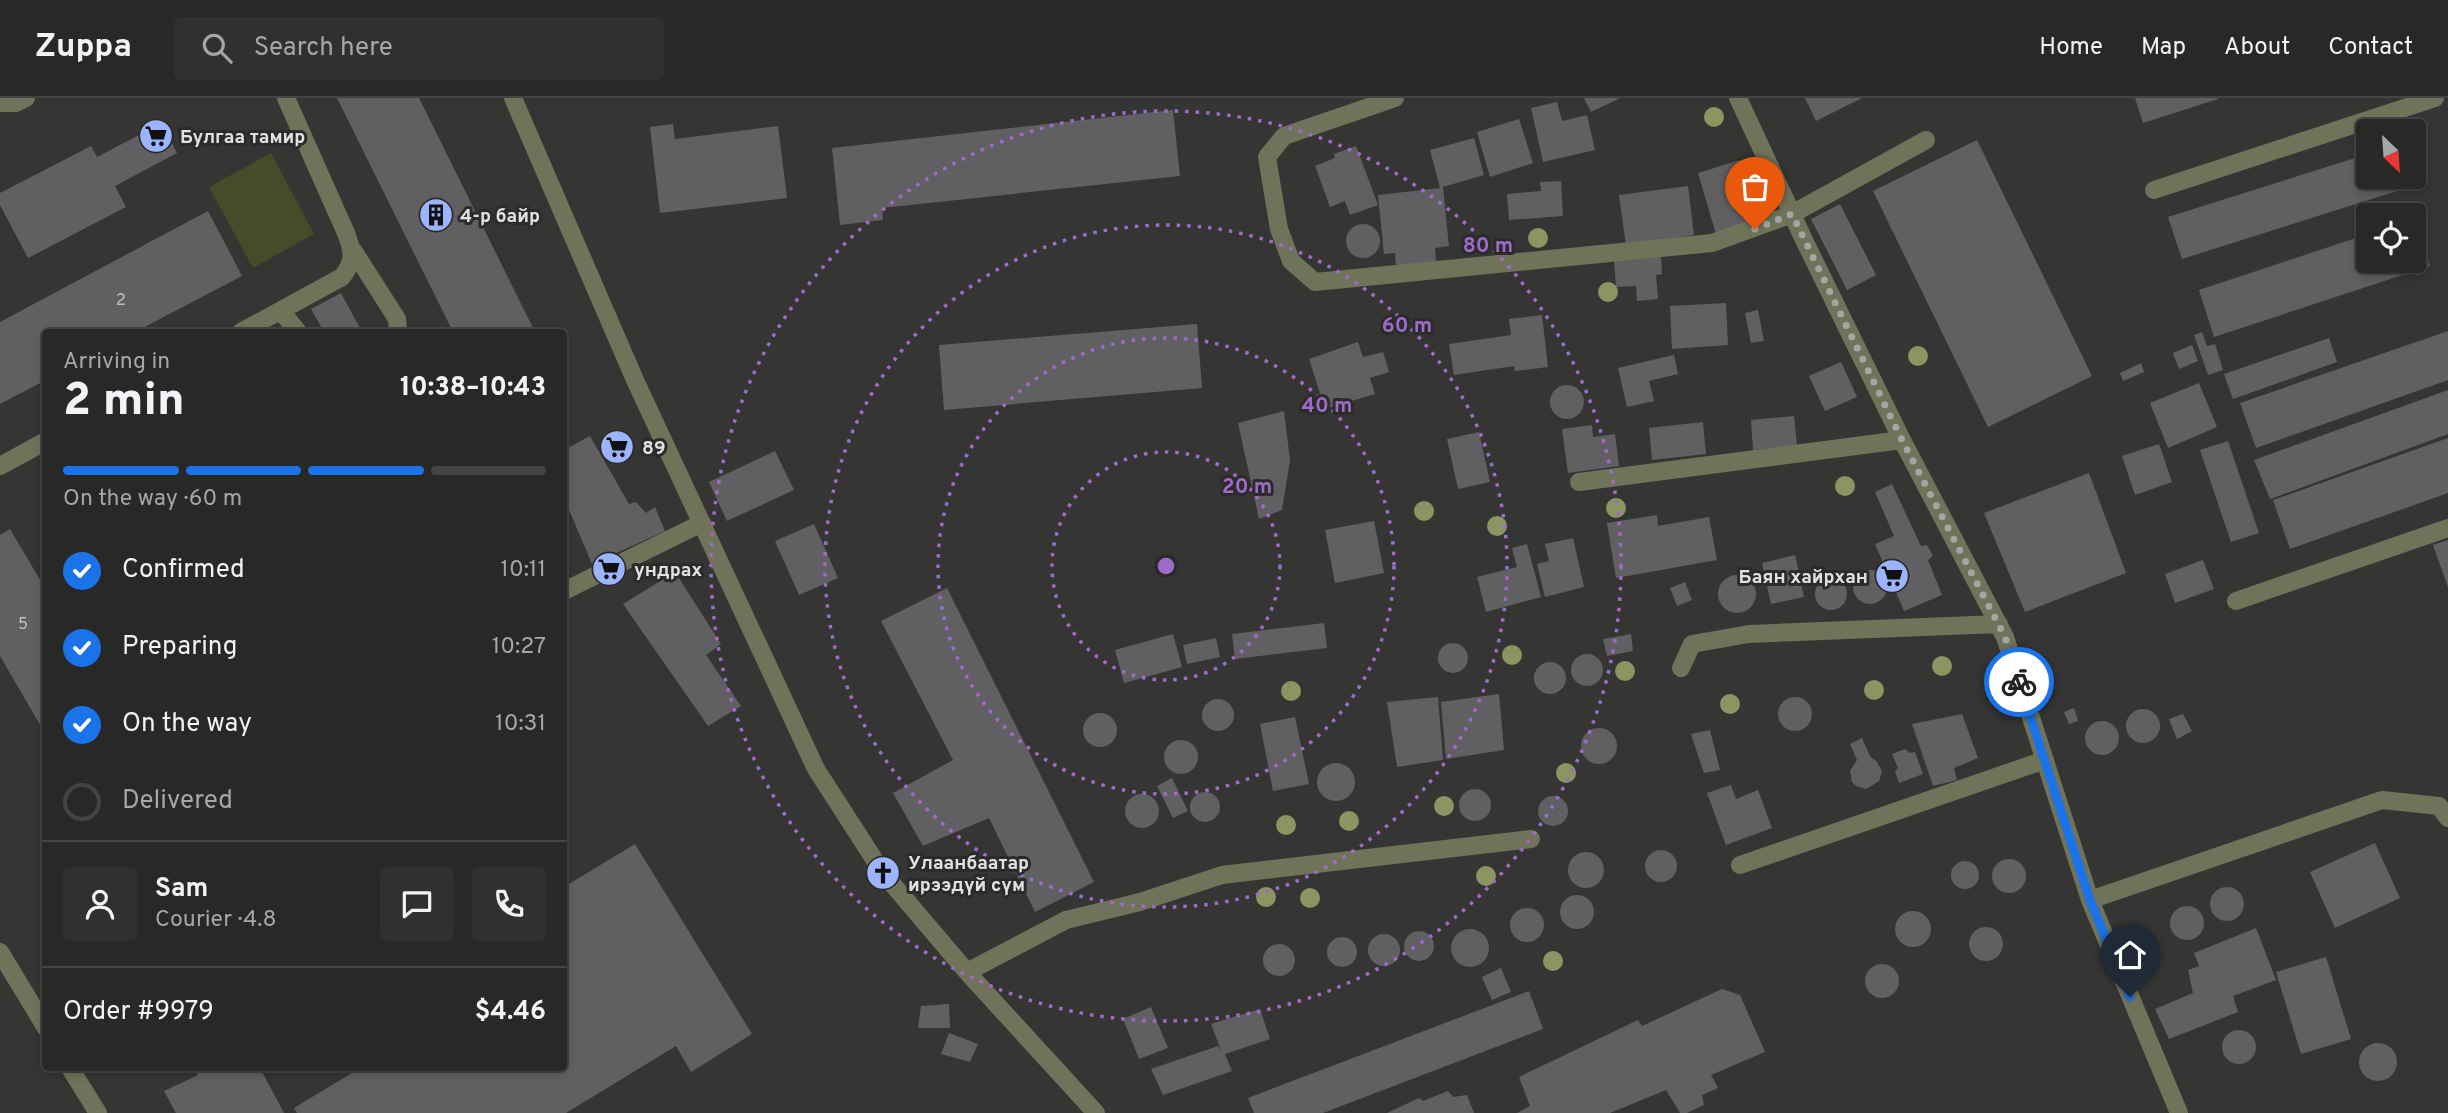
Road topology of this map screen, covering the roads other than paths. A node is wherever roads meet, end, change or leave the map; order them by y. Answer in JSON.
{"nodes":[{"id":1,"x":26,"y":98,"type":"edge"},
{"id":2,"x":286,"y":98,"type":"edge"},
{"id":3,"x":513,"y":98,"type":"edge"},
{"id":4,"x":1395,"y":98,"type":"edge"},
{"id":5,"x":1738,"y":98,"type":"edge"},
{"id":6,"x":2435,"y":98,"type":"edge"},
{"id":7,"x":0,"y":103,"type":"edge"},
{"id":8,"x":1926,"y":140,"type":"dead end"},
{"id":9,"x":2154,"y":190,"type":"dead end"},
{"id":10,"x":1792,"y":214,"type":"junction"},
{"id":11,"x":353,"y":250,"type":"junction"},
{"id":12,"x":281,"y":311,"type":"junction"},
{"id":13,"x":247,"y":329,"type":"edge"},
{"id":14,"x":296,"y":329,"type":"edge"},
{"id":15,"x":398,"y":329,"type":"edge"},
{"id":16,"x":1902,"y":440,"type":"junction"},
{"id":17,"x":42,"y":443,"type":"edge"},
{"id":18,"x":0,"y":466,"type":"edge"},
{"id":19,"x":1579,"y":482,"type":"dead end"},
{"id":20,"x":702,"y":523,"type":"junction"},
{"id":21,"x":2448,"y":528,"type":"edge"},
{"id":22,"x":567,"y":590,"type":"edge"},
{"id":23,"x":2236,"y":601,"type":"dead end"},
{"id":24,"x":1999,"y":624,"type":"junction"},
{"id":25,"x":1681,"y":668,"type":"dead end"},
{"id":26,"x":2045,"y":760,"type":"junction"},
{"id":27,"x":2448,"y":818,"type":"edge"},
{"id":28,"x":1531,"y":839,"type":"dead end"},
{"id":29,"x":1740,"y":865,"type":"dead end"},
{"id":30,"x":2090,"y":900,"type":"junction"},
{"id":31,"x":0,"y":952,"type":"edge"},
{"id":32,"x":967,"y":972,"type":"junction"},
{"id":33,"x":42,"y":1021,"type":"edge"},
{"id":34,"x":72,"y":1071,"type":"edge"},
{"id":35,"x":98,"y":1113,"type":"edge"},
{"id":36,"x":1096,"y":1113,"type":"edge"},
{"id":37,"x":2179,"y":1113,"type":"edge"}],
"edges":[{"from":1,"to":7,"type":"street"},
{"from":2,"to":11,"type":"street"},
{"from":3,"to":20,"type":"street"},
{"from":4,"to":10,"type":"street"},
{"from":5,"to":10,"type":"street"},
{"from":6,"to":9,"type":"street"},
{"from":8,"to":10,"type":"street"},
{"from":10,"to":16,"type":"street"},
{"from":11,"to":12,"type":"street"},
{"from":11,"to":15,"type":"street"},
{"from":12,"to":13,"type":"street"},
{"from":12,"to":14,"type":"street"},
{"from":16,"to":19,"type":"street"},
{"from":16,"to":24,"type":"street"},
{"from":17,"to":18,"type":"street"},
{"from":20,"to":22,"type":"street"},
{"from":20,"to":32,"type":"street"},
{"from":21,"to":23,"type":"street"},
{"from":24,"to":25,"type":"street"},
{"from":24,"to":26,"type":"street"},
{"from":26,"to":29,"type":"street"},
{"from":26,"to":30,"type":"street"},
{"from":27,"to":30,"type":"street"},
{"from":28,"to":32,"type":"street"},
{"from":30,"to":37,"type":"street"},
{"from":31,"to":33,"type":"street"},
{"from":32,"to":36,"type":"street"},
{"from":34,"to":35,"type":"street"}]}
